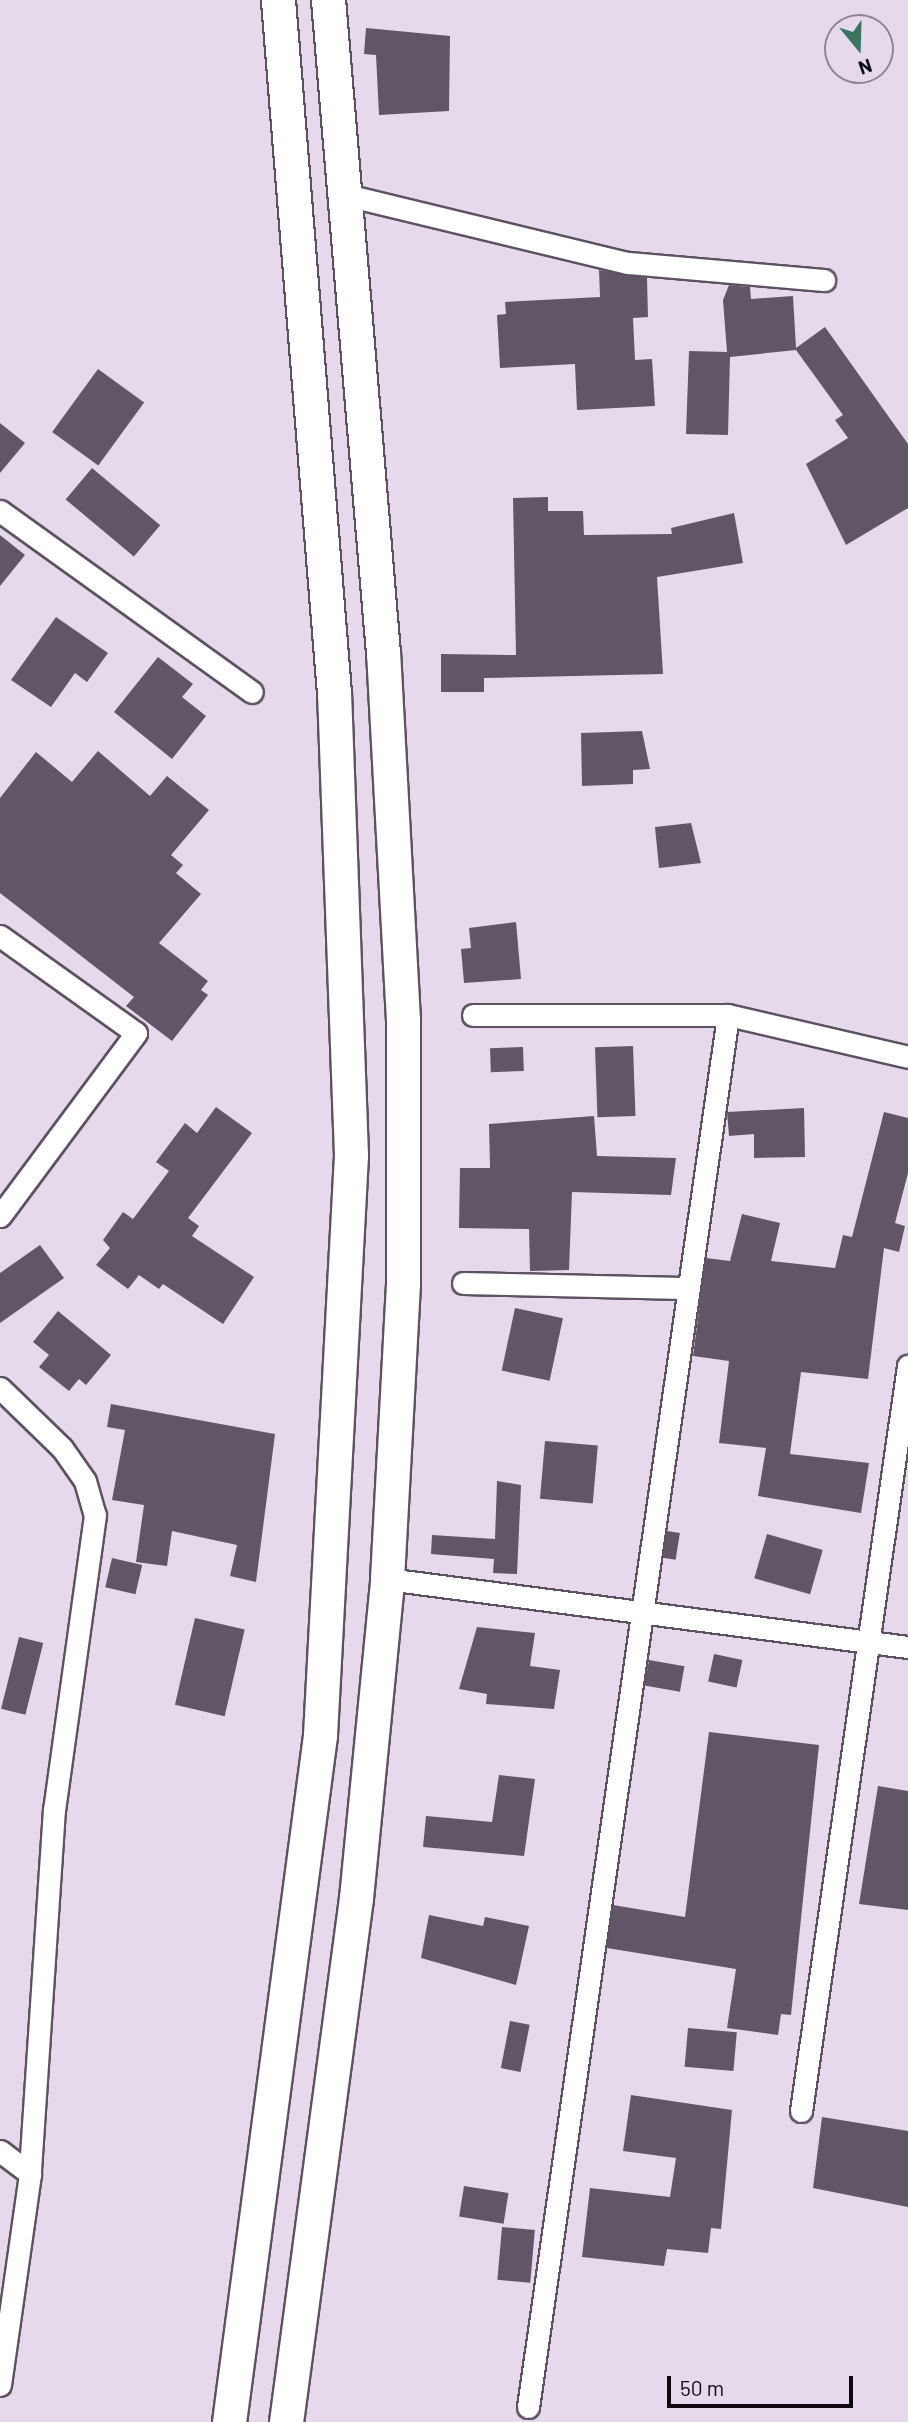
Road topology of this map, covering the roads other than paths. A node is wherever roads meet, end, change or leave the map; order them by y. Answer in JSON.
{"nodes":[{"id":1,"x":278,"y":0,"type":"edge"},
{"id":2,"x":328,"y":0,"type":"edge"},
{"id":3,"x":346,"y":195,"type":"junction"},
{"id":4,"x":824,"y":280,"type":"dead end"},
{"id":5,"x":0,"y":511,"type":"edge"},
{"id":6,"x":252,"y":692,"type":"dead end"},
{"id":7,"x":0,"y":936,"type":"edge"},
{"id":8,"x":473,"y":1015,"type":"dead end"},
{"id":9,"x":728,"y":1015,"type":"junction"},
{"id":10,"x":908,"y":1057,"type":"edge"},
{"id":11,"x":0,"y":1216,"type":"edge"},
{"id":12,"x":463,"y":1283,"type":"dead end"},
{"id":13,"x":684,"y":1288,"type":"junction"},
{"id":14,"x":908,"y":1366,"type":"edge"},
{"id":15,"x":0,"y":1388,"type":"edge"},
{"id":16,"x":387,"y":1578,"type":"junction"},
{"id":17,"x":639,"y":1613,"type":"junction"},
{"id":18,"x":868,"y":1642,"type":"junction"},
{"id":19,"x":908,"y":1647,"type":"edge"},
{"id":20,"x":801,"y":2110,"type":"dead end"},
{"id":21,"x":0,"y":2151,"type":"edge"},
{"id":22,"x":30,"y":2174,"type":"junction"},
{"id":23,"x":0,"y":2385,"type":"edge"},
{"id":24,"x":528,"y":2407,"type":"dead end"},
{"id":25,"x":229,"y":2422,"type":"edge"},
{"id":26,"x":286,"y":2422,"type":"edge"}],
"edges":[{"from":1,"to":25,"type":"main road"},
{"from":2,"to":3,"type":"main road"},
{"from":3,"to":4,"type":"street"},
{"from":3,"to":16,"type":"main road"},
{"from":5,"to":6,"type":"street"},
{"from":7,"to":11,"type":"street"},
{"from":8,"to":9,"type":"street"},
{"from":9,"to":10,"type":"street"},
{"from":9,"to":13,"type":"street"},
{"from":12,"to":13,"type":"street"},
{"from":13,"to":17,"type":"street"},
{"from":14,"to":18,"type":"street"},
{"from":15,"to":22,"type":"street"},
{"from":16,"to":17,"type":"street"},
{"from":16,"to":26,"type":"main road"},
{"from":17,"to":18,"type":"street"},
{"from":17,"to":24,"type":"street"},
{"from":18,"to":19,"type":"street"},
{"from":18,"to":20,"type":"street"},
{"from":21,"to":22,"type":"street"},
{"from":22,"to":23,"type":"street"}]}
